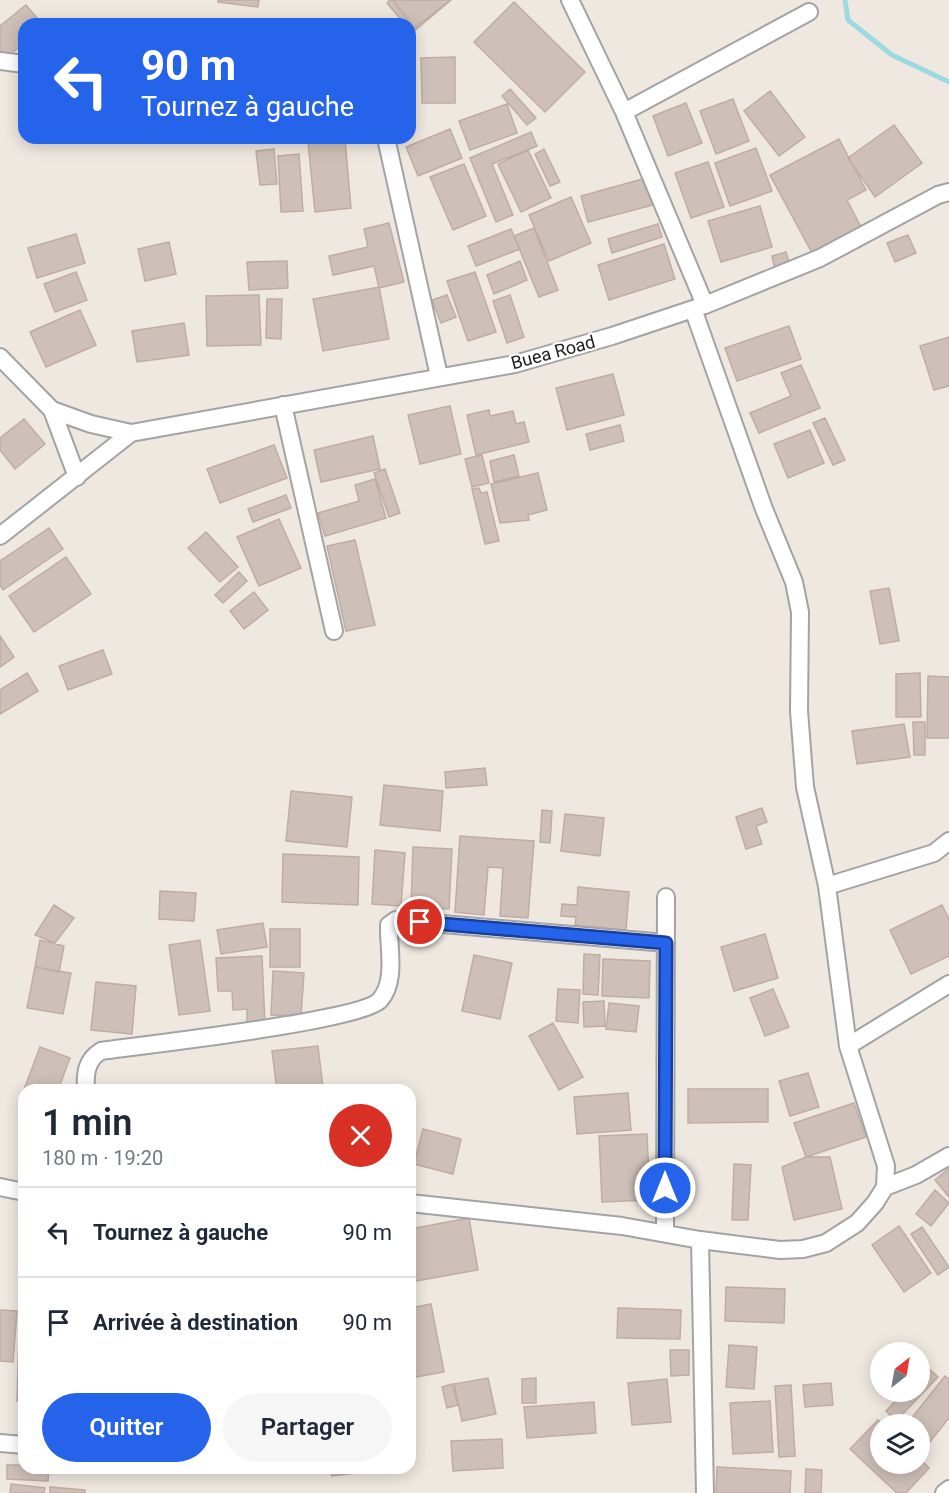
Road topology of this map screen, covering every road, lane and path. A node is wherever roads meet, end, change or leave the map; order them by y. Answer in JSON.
{"nodes":[{"id":1,"x":570,"y":0,"type":"edge"},
{"id":2,"x":808,"y":12,"type":"dead end"},
{"id":3,"x":0,"y":61,"type":"edge"},
{"id":4,"x":18,"y":63,"type":"edge"},
{"id":5,"x":624,"y":112,"type":"junction"},
{"id":6,"x":387,"y":144,"type":"edge"},
{"id":7,"x":949,"y":192,"type":"edge"},
{"id":8,"x":699,"y":307,"type":"junction"},
{"id":9,"x":0,"y":357,"type":"edge"},
{"id":10,"x":439,"y":376,"type":"junction"},
{"id":11,"x":283,"y":405,"type":"junction"},
{"id":12,"x":52,"y":410,"type":"junction"},
{"id":13,"x":131,"y":433,"type":"junction"},
{"id":14,"x":77,"y":477,"type":"junction"},
{"id":15,"x":0,"y":536,"type":"edge"},
{"id":16,"x":334,"y":631,"type":"dead end"},
{"id":17,"x":949,"y":841,"type":"edge"},
{"id":18,"x":827,"y":886,"type":"junction"},
{"id":19,"x":666,"y":897,"type":"dead end"},
{"id":20,"x":666,"y":943,"type":"junction"},
{"id":21,"x":949,"y":984,"type":"edge"},
{"id":22,"x":848,"y":1046,"type":"junction"},
{"id":23,"x":86,"y":1084,"type":"edge"},
{"id":24,"x":949,"y":1156,"type":"edge"},
{"id":25,"x":0,"y":1187,"type":"edge"},
{"id":26,"x":885,"y":1187,"type":"junction"},
{"id":27,"x":18,"y":1191,"type":"edge"},
{"id":28,"x":416,"y":1204,"type":"edge"},
{"id":29,"x":665,"y":1232,"type":"junction"},
{"id":30,"x":700,"y":1240,"type":"junction"},
{"id":31,"x":0,"y":1443,"type":"edge"},
{"id":32,"x":18,"y":1444,"type":"edge"},
{"id":33,"x":949,"y":1489,"type":"edge"},
{"id":34,"x":705,"y":1493,"type":"edge"},
{"id":35,"x":944,"y":1493,"type":"edge"}],
"edges":[{"from":1,"to":5,"type":"street"},
{"from":2,"to":5,"type":"street"},
{"from":3,"to":4,"type":"street"},
{"from":5,"to":8,"type":"street"},
{"from":6,"to":10,"type":"street"},
{"from":7,"to":8,"type":"street","name":"Buea Road"},
{"from":8,"to":10,"type":"street","name":"Buea Road"},
{"from":8,"to":18,"type":"street"},
{"from":9,"to":12,"type":"street"},
{"from":10,"to":11,"type":"street","name":"Buea Road"},
{"from":11,"to":13,"type":"street","name":"Buea Road"},
{"from":11,"to":16,"type":"street"},
{"from":12,"to":13,"type":"street"},
{"from":12,"to":14,"type":"street"},
{"from":13,"to":14,"type":"street"},
{"from":14,"to":15,"type":"street"},
{"from":17,"to":18,"type":"street"},
{"from":18,"to":22,"type":"street"},
{"from":19,"to":20,"type":"street"},
{"from":20,"to":23,"type":"street"},
{"from":20,"to":29,"type":"street"},
{"from":21,"to":22,"type":"street"},
{"from":22,"to":26,"type":"street"},
{"from":24,"to":26,"type":"street"},
{"from":25,"to":27,"type":"street"},
{"from":26,"to":30,"type":"street"},
{"from":28,"to":29,"type":"street"},
{"from":29,"to":30,"type":"street"},
{"from":30,"to":34,"type":"street"},
{"from":31,"to":32,"type":"street"},
{"from":33,"to":35,"type":"street"}]}
